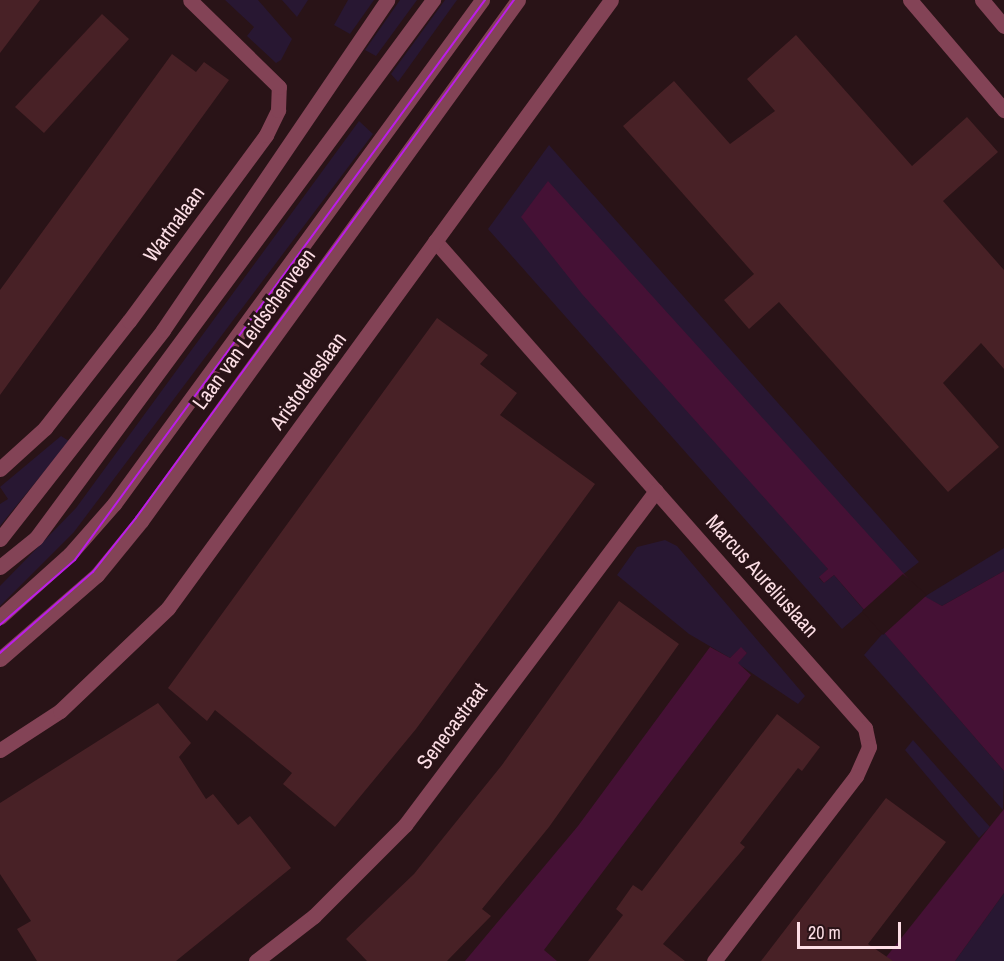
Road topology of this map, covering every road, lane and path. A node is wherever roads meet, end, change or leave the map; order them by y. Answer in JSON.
{"nodes":[{"id":1,"x":190,"y":0,"type":"edge"},
{"id":2,"x":387,"y":0,"type":"edge"},
{"id":3,"x":433,"y":0,"type":"edge"},
{"id":4,"x":482,"y":0,"type":"edge"},
{"id":5,"x":518,"y":0,"type":"edge"},
{"id":6,"x":611,"y":0,"type":"edge"},
{"id":7,"x":910,"y":0,"type":"edge"},
{"id":8,"x":984,"y":1,"type":"edge"},
{"id":9,"x":1004,"y":26,"type":"edge"},
{"id":10,"x":1004,"y":110,"type":"edge"},
{"id":11,"x":435,"y":241,"type":"junction"},
{"id":12,"x":0,"y":469,"type":"edge"},
{"id":13,"x":656,"y":491,"type":"junction"},
{"id":14,"x":0,"y":539,"type":"edge"},
{"id":15,"x":0,"y":567,"type":"edge"},
{"id":16,"x":0,"y":617,"type":"edge"},
{"id":17,"x":0,"y":659,"type":"edge"},
{"id":18,"x":0,"y":750,"type":"edge"},
{"id":19,"x":256,"y":961,"type":"edge"},
{"id":20,"x":714,"y":961,"type":"edge"}],
"edges":[{"from":1,"to":12,"type":"street","name":"Wartnalaan"},
{"from":2,"to":14,"type":"street"},
{"from":3,"to":15,"type":"street"},
{"from":4,"to":16,"type":"street","name":"Laan van Leidschenveen"},
{"from":5,"to":17,"type":"street","name":"Laan van Leidschenveen"},
{"from":6,"to":11,"type":"street","name":"Aristoteleslaan"},
{"from":7,"to":10,"type":"street"},
{"from":8,"to":9,"type":"street"},
{"from":11,"to":13,"type":"street","name":"Marcus Aureliuslaan"},
{"from":11,"to":18,"type":"street","name":"Aristoteleslaan"},
{"from":13,"to":19,"type":"street","name":"Senecastraat"},
{"from":13,"to":20,"type":"street","name":"Marcus Aureliuslaan"}]}
